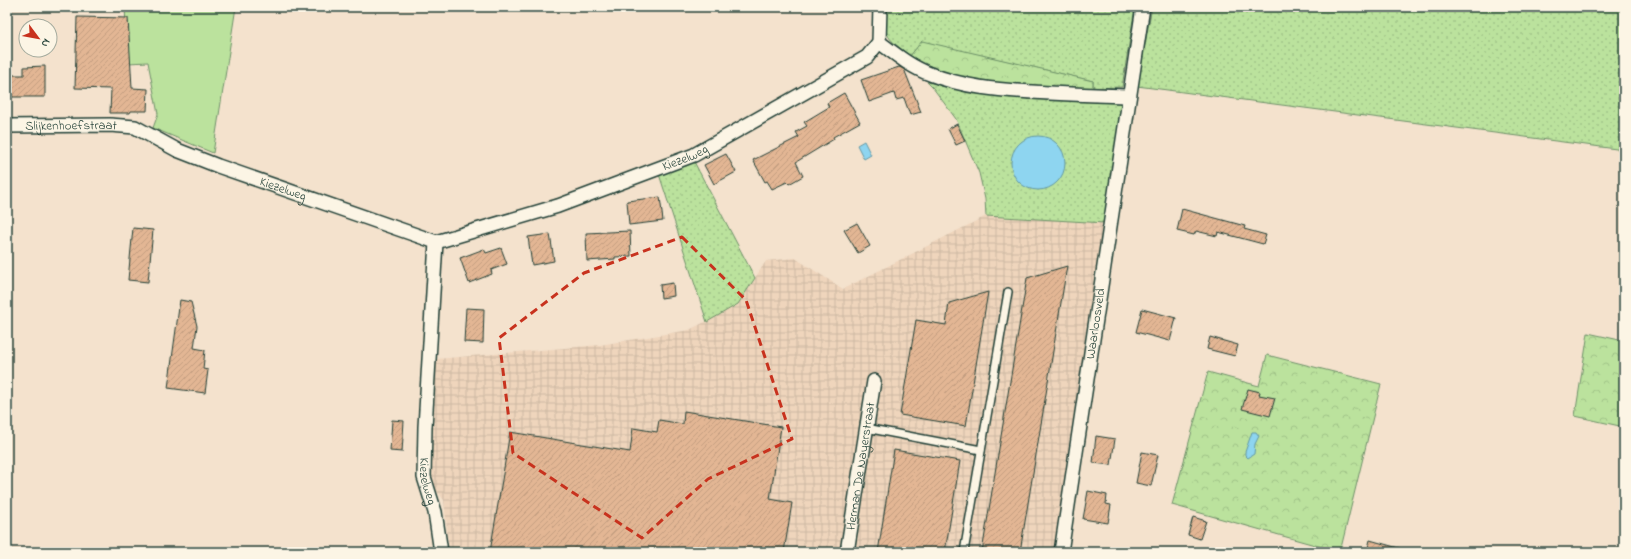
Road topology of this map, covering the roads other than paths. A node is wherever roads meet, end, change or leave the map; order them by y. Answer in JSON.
{"nodes":[{"id":1,"x":880,"y":7,"type":"edge"},
{"id":2,"x":1143,"y":7,"type":"edge"},
{"id":3,"x":879,"y":42,"type":"junction"},
{"id":4,"x":1129,"y":96,"type":"junction"},
{"id":5,"x":7,"y":126,"type":"edge"},
{"id":6,"x":134,"y":127,"type":"joint"},
{"id":7,"x":436,"y":242,"type":"junction"},
{"id":8,"x":1008,"y":292,"type":"dead end"},
{"id":9,"x":874,"y":381,"type":"dead end"},
{"id":10,"x":866,"y":428,"type":"junction"},
{"id":11,"x":981,"y":450,"type":"junction"},
{"id":12,"x":441,"y":552,"type":"edge"},
{"id":13,"x":847,"y":552,"type":"edge"},
{"id":14,"x":964,"y":552,"type":"edge"},
{"id":15,"x":1062,"y":552,"type":"edge"}],
"edges":[{"from":1,"to":3,"type":"street"},
{"from":2,"to":4,"type":"street","name":"Waarloosveld"},
{"from":3,"to":4,"type":"street"},
{"from":3,"to":7,"type":"street","name":"Kiezelweg"},
{"from":4,"to":15,"type":"street","name":"Waarloosveld"},
{"from":5,"to":6,"type":"street","name":"Slijkenhoefstraat"},
{"from":6,"to":7,"type":"street","name":"Kiezelweg"},
{"from":7,"to":12,"type":"street","name":"Kiezelweg"},
{"from":8,"to":11,"type":"lane"},
{"from":9,"to":10,"type":"street","name":"Herman De Nayerstraat"},
{"from":10,"to":11,"type":"lane"},
{"from":10,"to":13,"type":"street","name":"Herman De Nayerstraat"},
{"from":11,"to":14,"type":"lane"}]}
